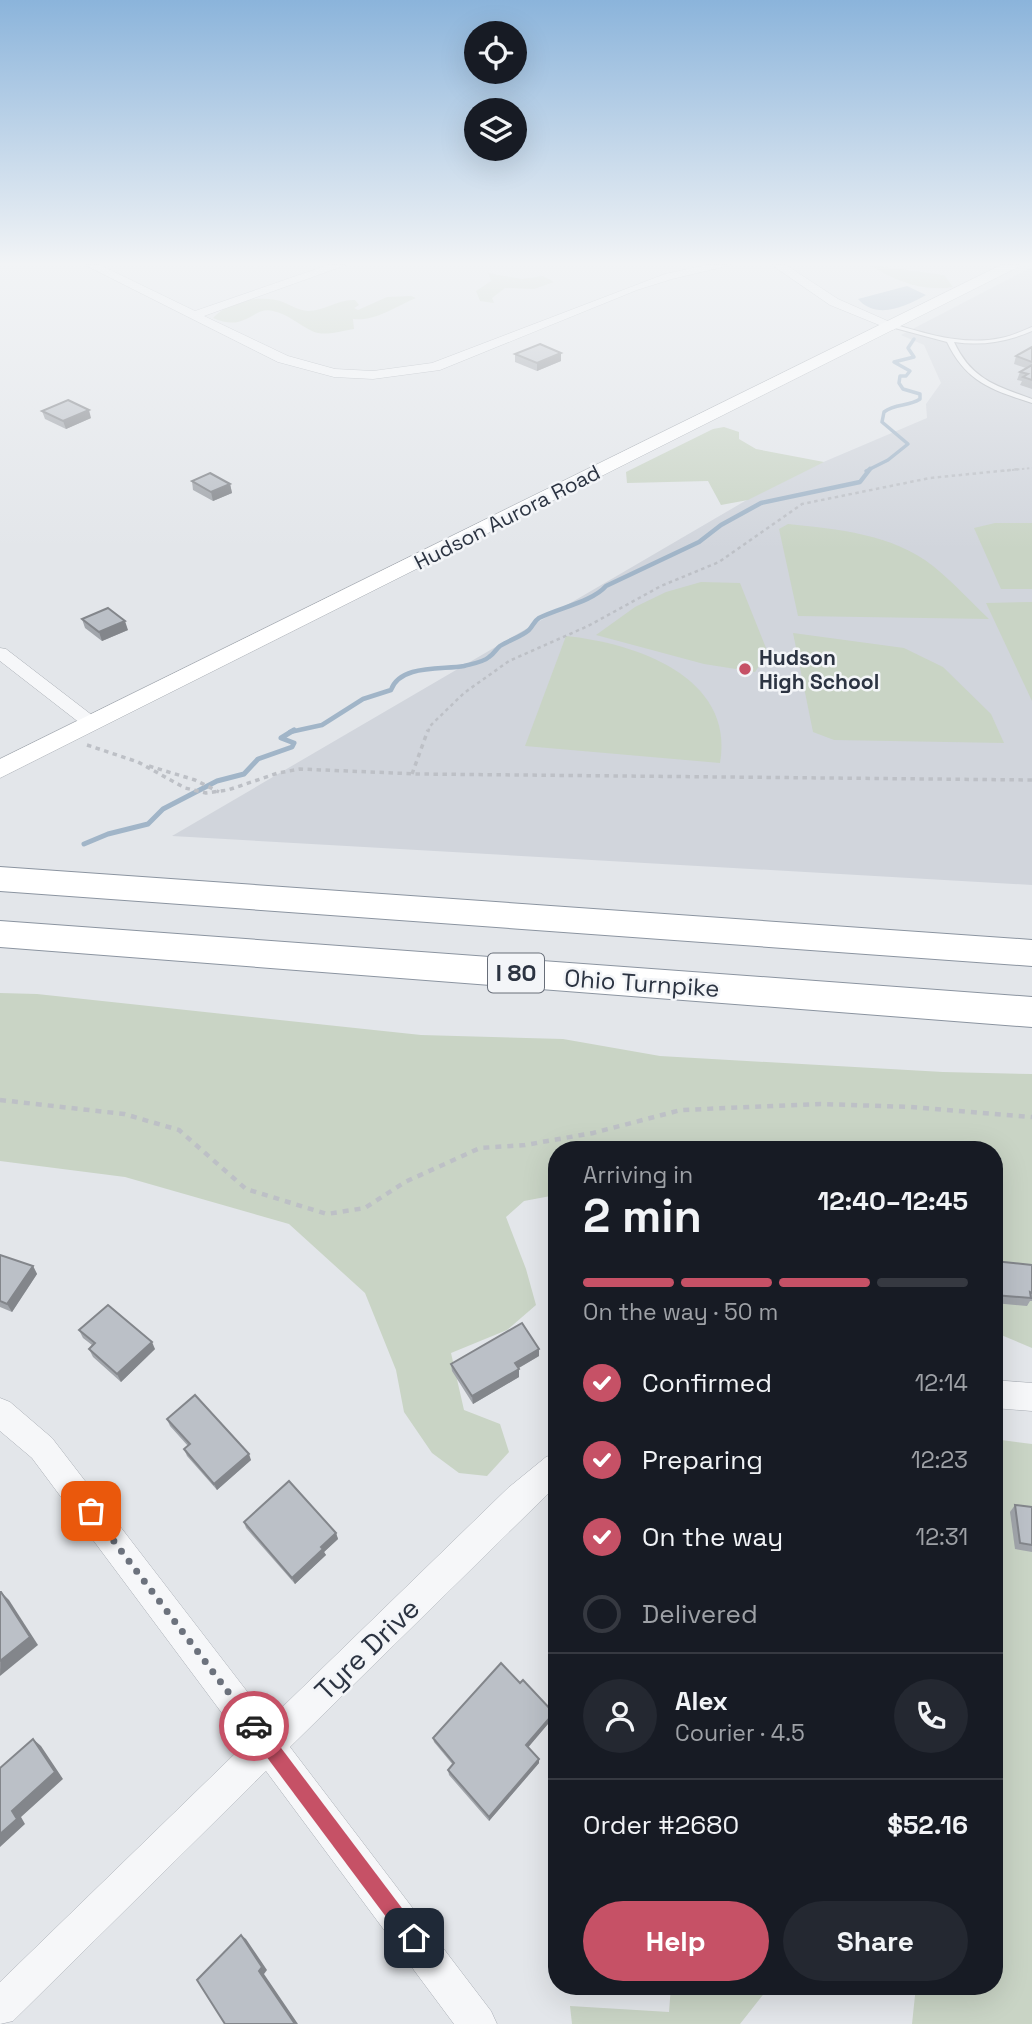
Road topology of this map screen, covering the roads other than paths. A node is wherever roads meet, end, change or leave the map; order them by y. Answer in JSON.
{"nodes":[{"id":1,"x":288,"y":359,"type":"edge"},
{"id":2,"x":458,"y":359,"type":"edge"},
{"id":3,"x":827,"y":359,"type":"edge"},
{"id":4,"x":960,"y":359,"type":"edge"},
{"id":5,"x":1032,"y":401,"type":"edge"},
{"id":6,"x":0,"y":653,"type":"edge"},
{"id":7,"x":86,"y":732,"type":"junction"},
{"id":8,"x":0,"y":770,"type":"edge"},
{"id":9,"x":0,"y":879,"type":"edge"},
{"id":10,"x":0,"y":933,"type":"edge"},
{"id":11,"x":1032,"y":953,"type":"edge"},
{"id":12,"x":1032,"y":1012,"type":"edge"},
{"id":13,"x":1003,"y":1395,"type":"edge"},
{"id":14,"x":1032,"y":1397,"type":"edge"},
{"id":15,"x":0,"y":1412,"type":"edge"},
{"id":16,"x":548,"y":1474,"type":"edge"},
{"id":17,"x":268,"y":1745,"type":"junction"},
{"id":18,"x":0,"y":2008,"type":"edge"},
{"id":19,"x":478,"y":2024,"type":"edge"}],
"edges":[{"from":1,"to":2,"type":"street"},
{"from":3,"to":7,"type":"street","name":"Hudson Aurora Road"},
{"from":4,"to":5,"type":"lane"},
{"from":6,"to":7,"type":"street"},
{"from":7,"to":8,"type":"street","name":"Hudson Aurora Road"},
{"from":9,"to":11,"type":"highway","number":"I 80"},
{"from":10,"to":12,"type":"highway","name":"Ohio Turnpike","number":"I 80"},
{"from":13,"to":14,"type":"street"},
{"from":15,"to":17,"type":"street"},
{"from":16,"to":17,"type":"street","name":"Tyre Drive"},
{"from":17,"to":18,"type":"street","name":"Tyre Drive"},
{"from":17,"to":19,"type":"street"}]}
